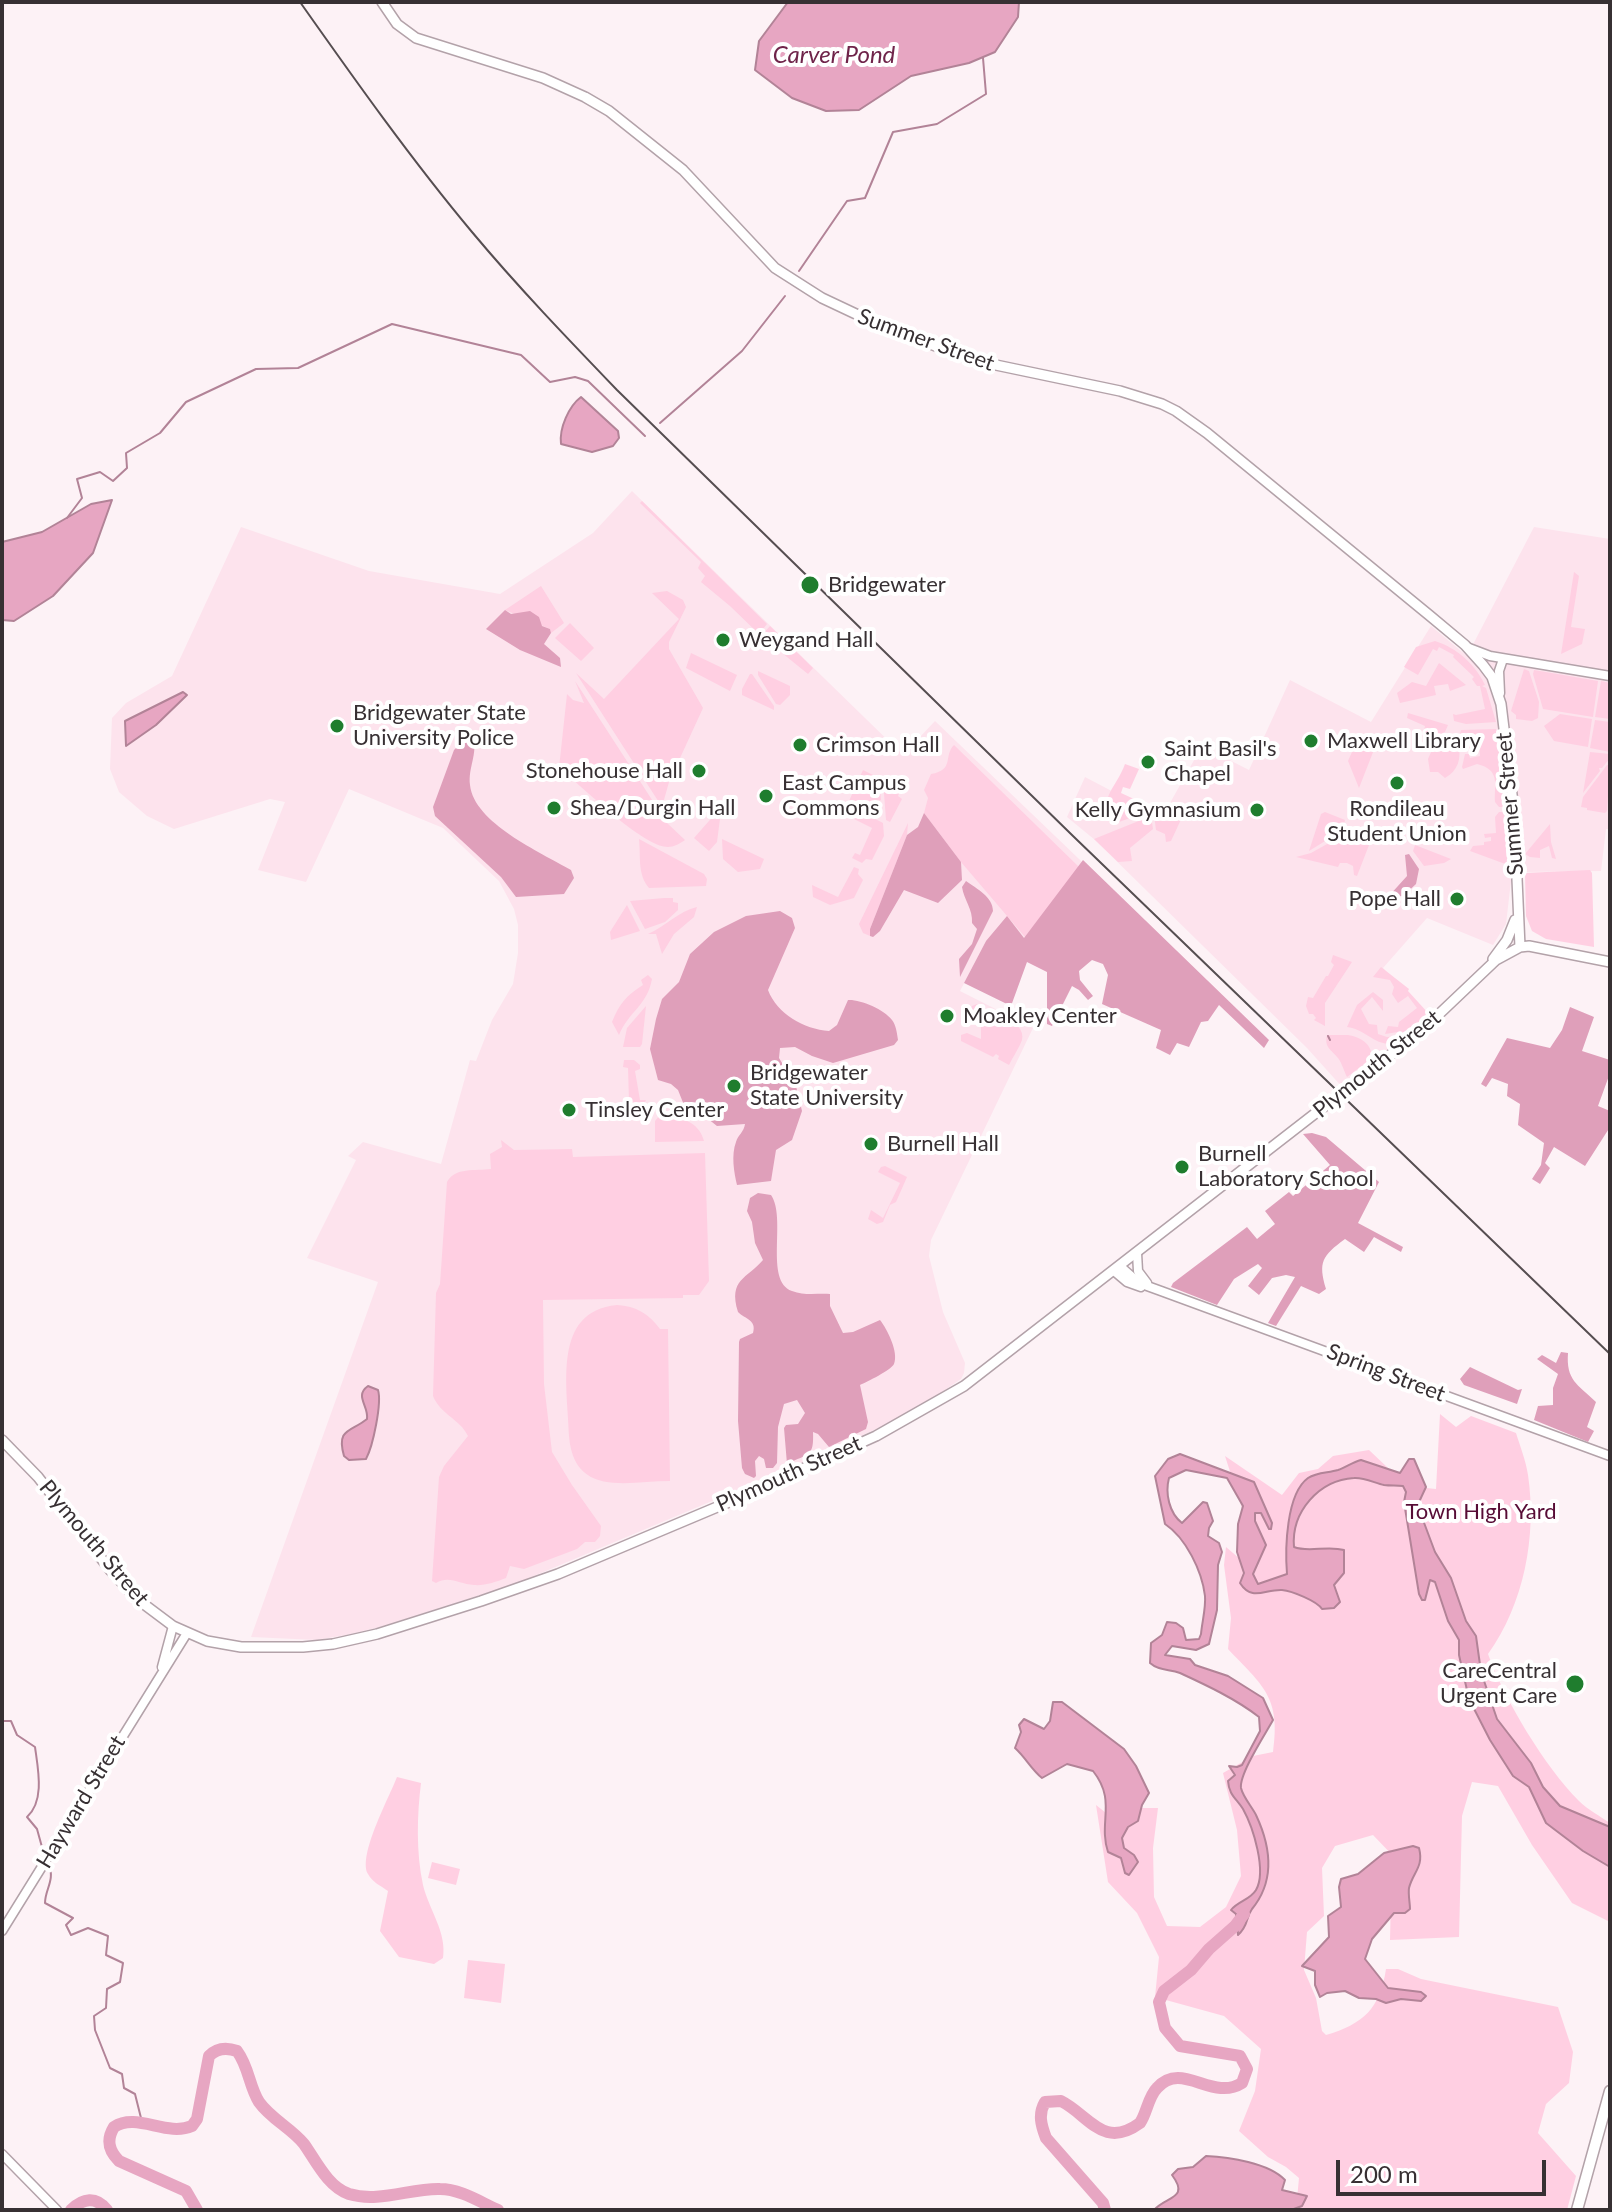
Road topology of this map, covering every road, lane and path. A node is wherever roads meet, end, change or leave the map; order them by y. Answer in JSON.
{"nodes":[{"id":1,"x":382,"y":2,"type":"edge"},
{"id":2,"x":1465,"y":645,"type":"junction"},
{"id":3,"x":1503,"y":659,"type":"junction"},
{"id":4,"x":1610,"y":676,"type":"edge"},
{"id":5,"x":1501,"y":704,"type":"junction"},
{"id":6,"x":1517,"y":905,"type":"junction"},
{"id":7,"x":1520,"y":947,"type":"junction"},
{"id":8,"x":1610,"y":962,"type":"edge"},
{"id":9,"x":1486,"y":967,"type":"junction"},
{"id":10,"x":1137,"y":1253,"type":"junction"},
{"id":11,"x":1117,"y":1268,"type":"junction"},
{"id":12,"x":1157,"y":1290,"type":"junction"},
{"id":13,"x":2,"y":1440,"type":"edge"},
{"id":14,"x":1610,"y":1456,"type":"edge"},
{"id":15,"x":173,"y":1626,"type":"junction"},
{"id":16,"x":187,"y":1633,"type":"junction"},
{"id":17,"x":160,"y":1674,"type":"junction"},
{"id":18,"x":2,"y":1931,"type":"edge"},
{"id":19,"x":1610,"y":2091,"type":"edge"},
{"id":20,"x":2,"y":2154,"type":"edge"},
{"id":21,"x":57,"y":2210,"type":"edge"},
{"id":22,"x":1577,"y":2210,"type":"edge"}],
"edges":[{"from":1,"to":2,"type":"main road","name":"Summer Street"},
{"from":2,"to":3,"type":"street"},
{"from":2,"to":5,"type":"main road","name":"Summer Street"},
{"from":3,"to":4,"type":"street"},
{"from":3,"to":5,"type":"street","name":"Summer Street"},
{"from":5,"to":6,"type":"main road","name":"Summer Street"},
{"from":6,"to":7,"type":"main road","name":"Summer Street"},
{"from":6,"to":9,"type":"main road","name":"Summer Street"},
{"from":7,"to":8,"type":"main road"},
{"from":7,"to":9,"type":"main road","name":"Plymouth Street"},
{"from":9,"to":10,"type":"main road","name":"Plymouth Street"},
{"from":10,"to":11,"type":"main road","name":"Plymouth Street"},
{"from":10,"to":12,"type":"street"},
{"from":11,"to":12,"type":"street","name":"Spring Street"},
{"from":11,"to":16,"type":"main road","name":"Plymouth Street"},
{"from":12,"to":14,"type":"street","name":"Spring Street"},
{"from":13,"to":15,"type":"main road","name":"Plymouth Street"},
{"from":15,"to":16,"type":"main road","name":"Plymouth Street"},
{"from":15,"to":17,"type":"street","name":"Hayward Street"},
{"from":16,"to":17,"type":"street","name":"Hayward Street"},
{"from":17,"to":18,"type":"street","name":"Hayward Street"},
{"from":19,"to":22,"type":"main road"},
{"from":20,"to":21,"type":"street"}]}
